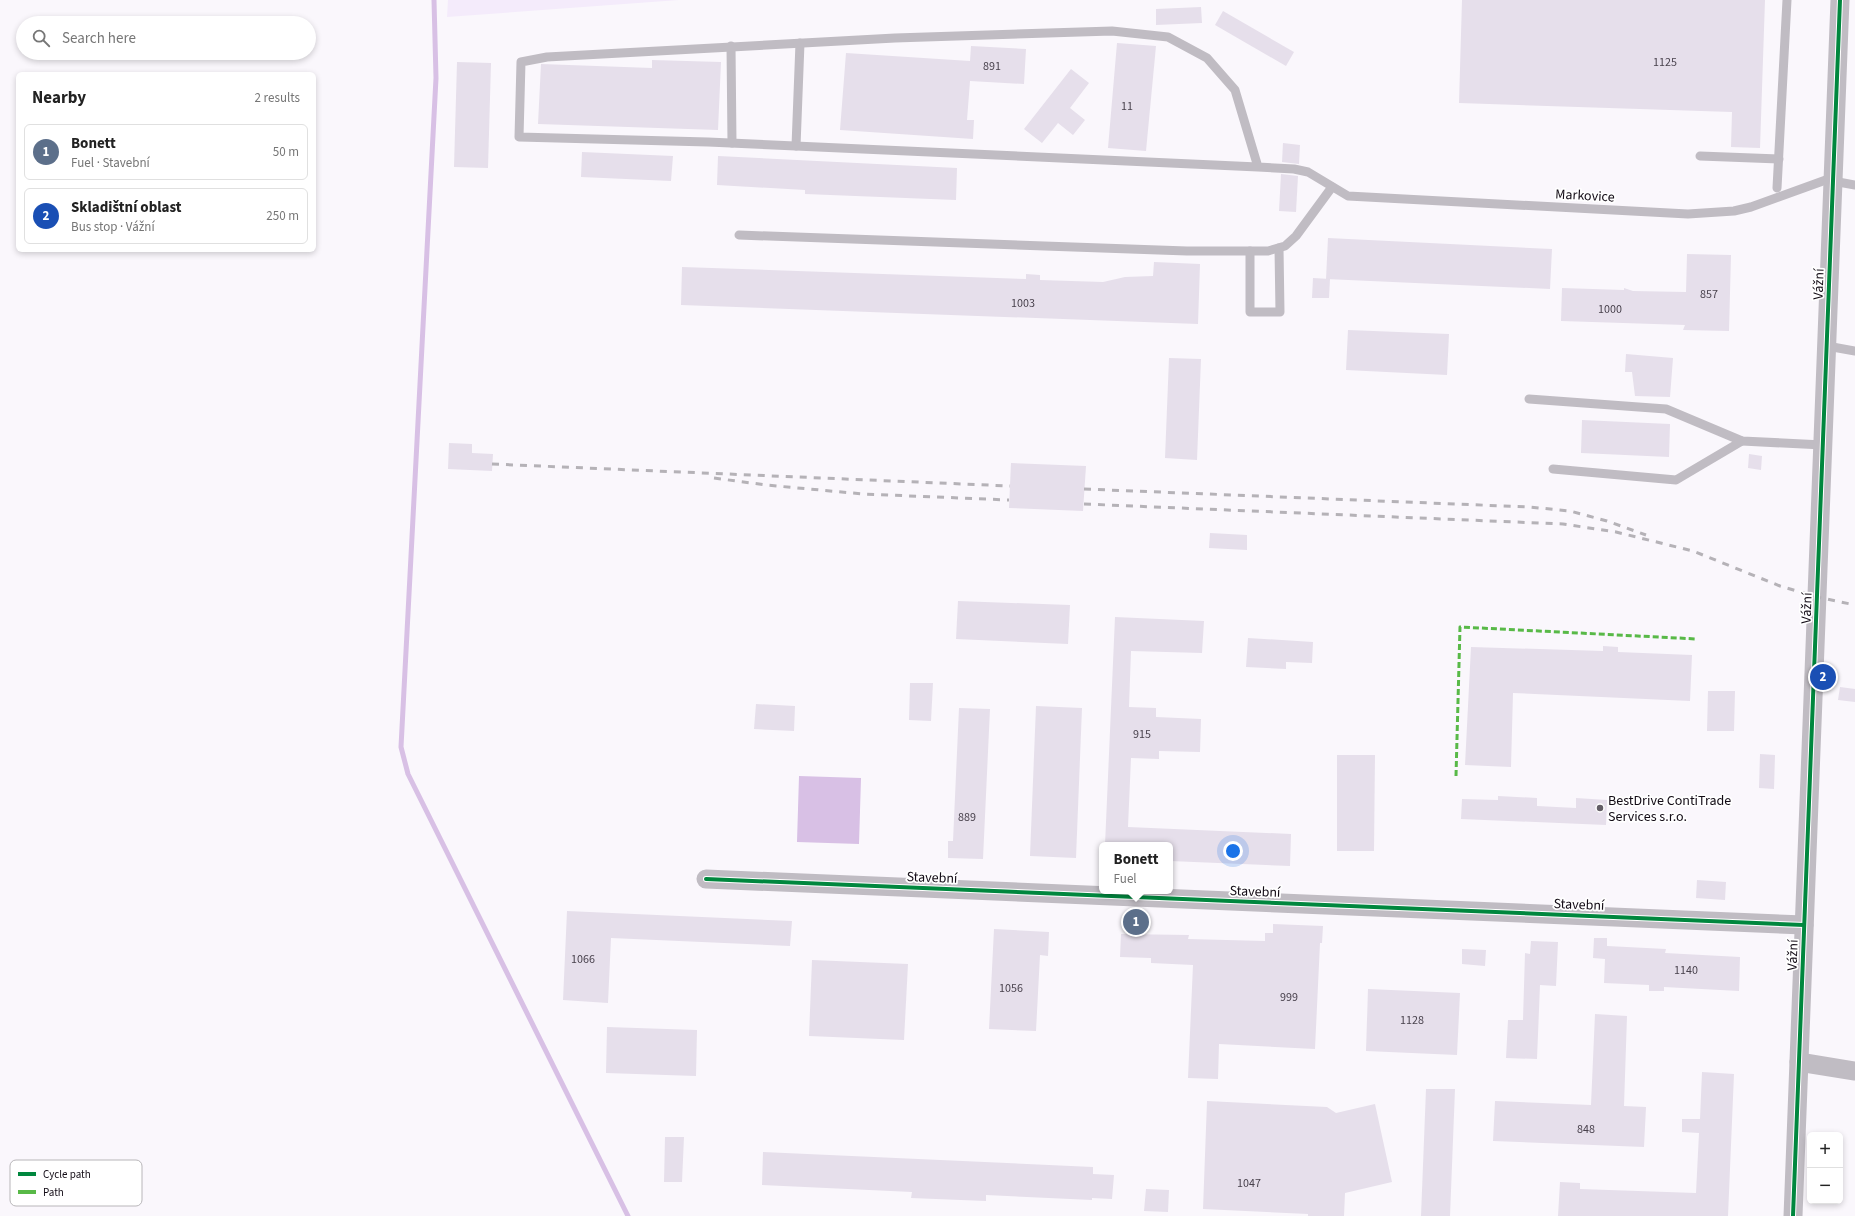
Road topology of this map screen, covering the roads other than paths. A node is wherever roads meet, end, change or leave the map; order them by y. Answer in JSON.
{"nodes":[{"id":1,"x":1786,"y":0,"type":"edge"},
{"id":2,"x":1840,"y":0,"type":"edge"},
{"id":3,"x":800,"y":43,"type":"junction"},
{"id":4,"x":732,"y":46,"type":"junction"},
{"id":5,"x":1847,"y":51,"type":"edge"},
{"id":6,"x":732,"y":143,"type":"junction"},
{"id":7,"x":796,"y":146,"type":"junction"},
{"id":8,"x":1700,"y":156,"type":"dead end"},
{"id":9,"x":1779,"y":159,"type":"junction"},
{"id":10,"x":1258,"y":167,"type":"junction"},
{"id":11,"x":1833,"y":179,"type":"junction"},
{"id":12,"x":1855,"y":185,"type":"edge"},
{"id":13,"x":1332,"y":187,"type":"junction"},
{"id":14,"x":1777,"y":188,"type":"dead end"},
{"id":15,"x":739,"y":235,"type":"dead end"},
{"id":16,"x":1279,"y":248,"type":"junction"},
{"id":17,"x":1250,"y":251,"type":"junction"},
{"id":18,"x":1827,"y":346,"type":"junction"},
{"id":19,"x":1855,"y":350,"type":"edge"},
{"id":20,"x":1529,"y":399,"type":"dead end"},
{"id":21,"x":1742,"y":441,"type":"junction"},
{"id":22,"x":1823,"y":445,"type":"junction"},
{"id":23,"x":1553,"y":469,"type":"dead end"},
{"id":24,"x":706,"y":879,"type":"dead end"},
{"id":25,"x":1804,"y":925,"type":"junction"},
{"id":26,"x":1799,"y":1062,"type":"junction"},
{"id":27,"x":1855,"y":1071,"type":"edge"},
{"id":28,"x":1793,"y":1216,"type":"edge"}],
"edges":[{"from":1,"to":9,"type":"lane"},
{"from":2,"to":5,"type":"street","name":"Vážní"},
{"from":3,"to":4,"type":"lane"},
{"from":3,"to":7,"type":"lane"},
{"from":3,"to":10,"type":"lane"},
{"from":4,"to":6,"type":"lane"},
{"from":4,"to":6,"type":"lane","name":"Markovice"},
{"from":5,"to":11,"type":"street","name":"Vážní"},
{"from":6,"to":7,"type":"lane","name":"Markovice"},
{"from":7,"to":10,"type":"lane","name":"Markovice"},
{"from":8,"to":9,"type":"lane"},
{"from":9,"to":14,"type":"lane"},
{"from":10,"to":13,"type":"lane","name":"Markovice"},
{"from":11,"to":12,"type":"lane"},
{"from":11,"to":13,"type":"lane","name":"Markovice"},
{"from":11,"to":18,"type":"street","name":"Vážní"},
{"from":13,"to":16,"type":"lane"},
{"from":15,"to":17,"type":"lane"},
{"from":16,"to":17,"type":"lane"},
{"from":16,"to":17,"type":"lane"},
{"from":18,"to":19,"type":"lane"},
{"from":18,"to":22,"type":"street","name":"Vážní"},
{"from":20,"to":21,"type":"lane"},
{"from":21,"to":22,"type":"lane"},
{"from":21,"to":23,"type":"lane"},
{"from":22,"to":25,"type":"street","name":"Vážní"},
{"from":24,"to":25,"type":"street","name":"Stavební"},
{"from":25,"to":26,"type":"street","name":"Vážní"},
{"from":26,"to":27,"type":"street"},
{"from":26,"to":28,"type":"street","name":"Vážní"}]}
